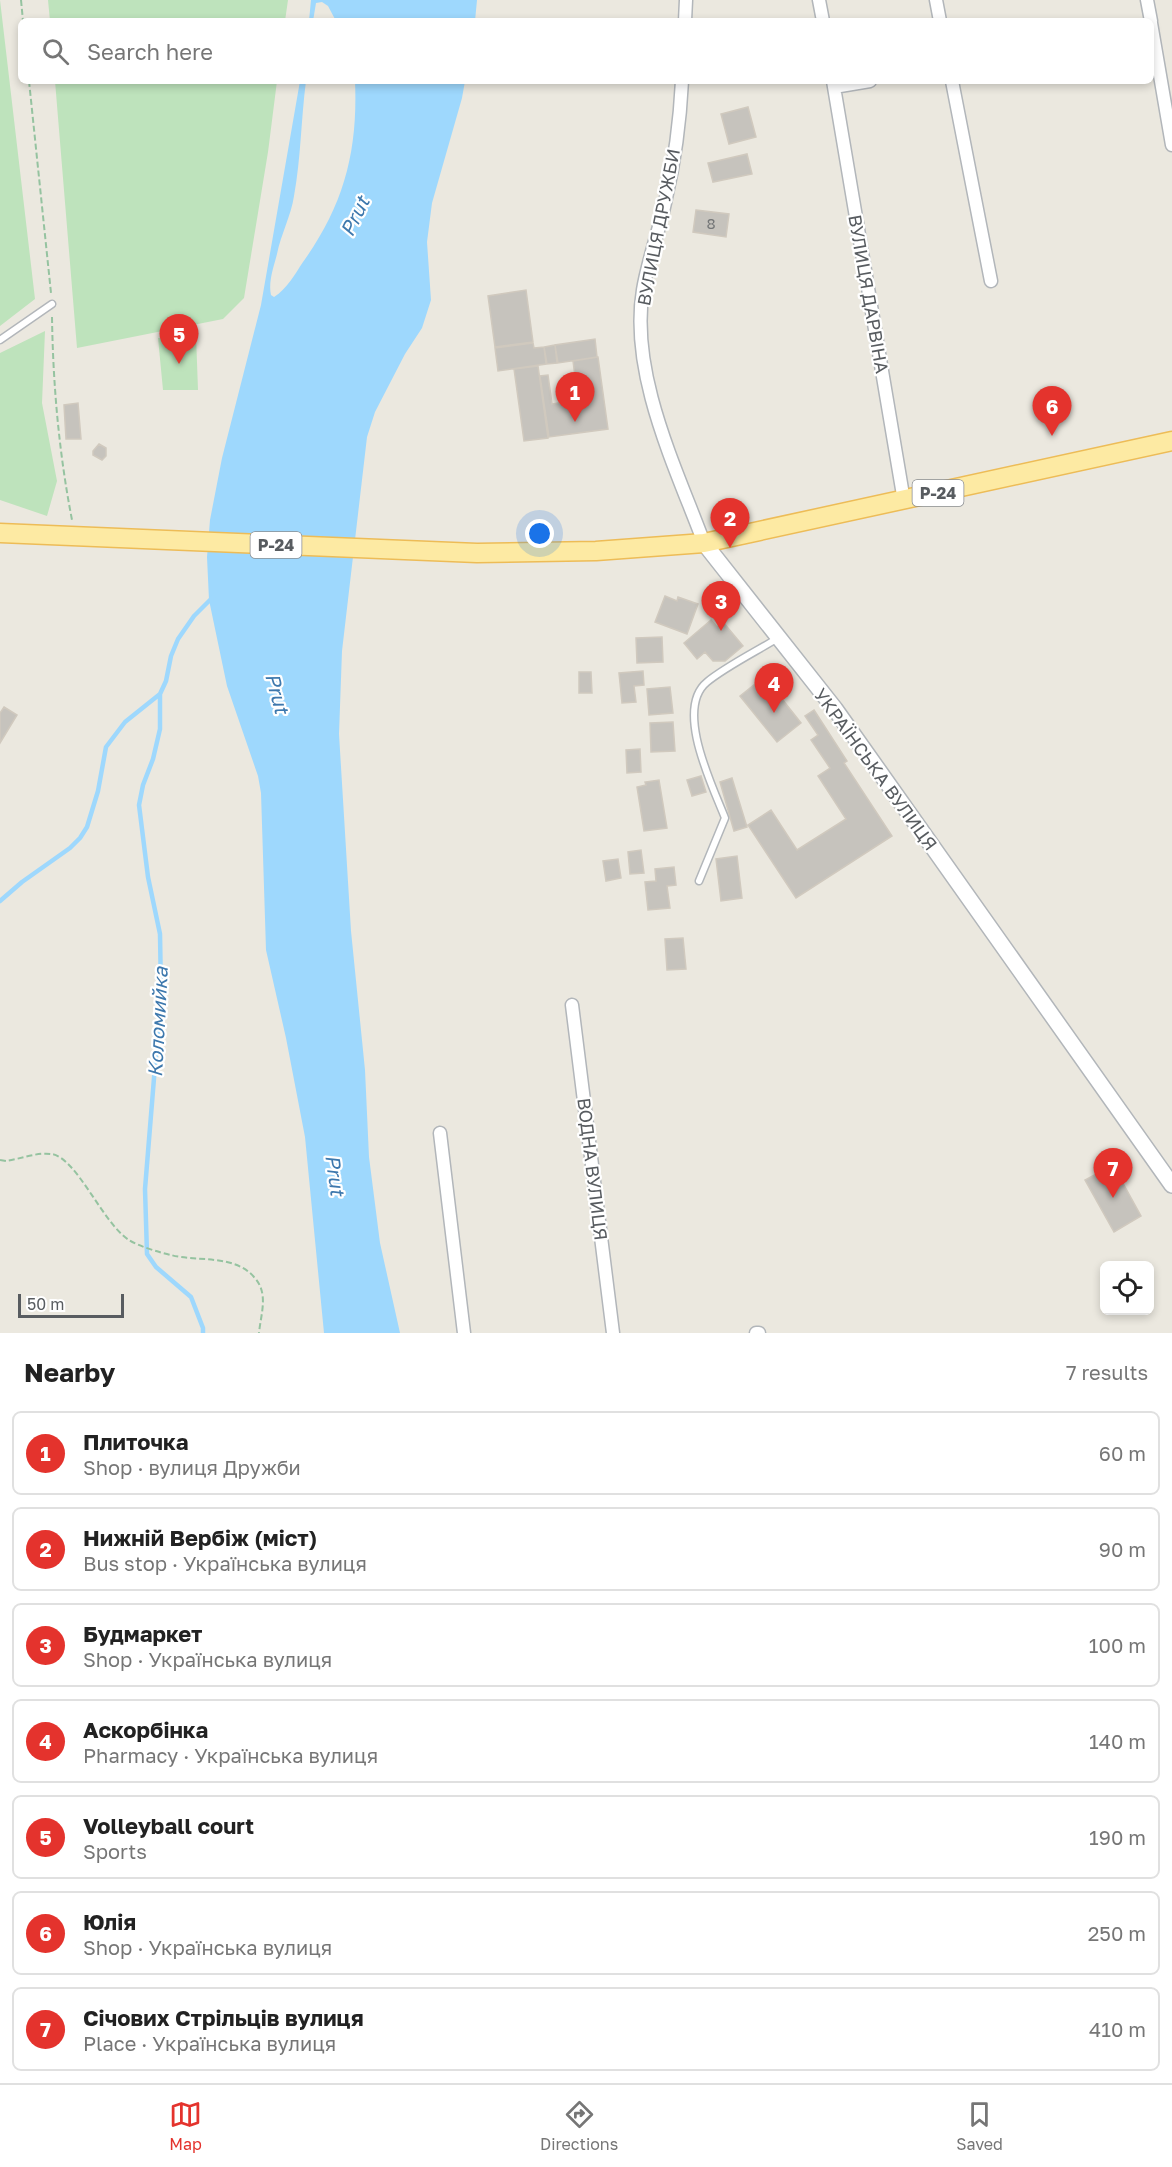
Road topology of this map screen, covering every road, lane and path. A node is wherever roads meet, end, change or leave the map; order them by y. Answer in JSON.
{"nodes":[{"id":1,"x":21,"y":0,"type":"edge"},
{"id":2,"x":686,"y":0,"type":"edge"},
{"id":3,"x":819,"y":0,"type":"edge"},
{"id":4,"x":936,"y":0,"type":"edge"},
{"id":5,"x":1147,"y":0,"type":"edge"},
{"id":6,"x":23,"y":18,"type":"edge"},
{"id":7,"x":685,"y":18,"type":"edge"},
{"id":8,"x":822,"y":18,"type":"edge"},
{"id":9,"x":939,"y":18,"type":"edge"},
{"id":10,"x":1150,"y":18,"type":"edge"},
{"id":11,"x":1154,"y":40,"type":"edge"},
{"id":12,"x":29,"y":84,"type":"edge"},
{"id":13,"x":682,"y":84,"type":"edge"},
{"id":14,"x":834,"y":84,"type":"edge"},
{"id":15,"x":953,"y":84,"type":"edge"},
{"id":16,"x":1172,"y":146,"type":"edge"},
{"id":17,"x":991,"y":281,"type":"dead end"},
{"id":18,"x":52,"y":304,"type":"junction"},
{"id":19,"x":0,"y":340,"type":"edge"},
{"id":20,"x":1172,"y":441,"type":"edge"},
{"id":21,"x":904,"y":501,"type":"junction"},
{"id":22,"x":0,"y":533,"type":"edge"},
{"id":23,"x":76,"y":537,"type":"junction"},
{"id":24,"x":704,"y":543,"type":"junction"},
{"id":25,"x":779,"y":638,"type":"junction"},
{"id":26,"x":699,"y":880,"type":"dead end"},
{"id":27,"x":572,"y":1005,"type":"dead end"},
{"id":28,"x":440,"y":1133,"type":"dead end"},
{"id":29,"x":0,"y":1160,"type":"edge"},
{"id":30,"x":1172,"y":1185,"type":"edge"},
{"id":31,"x":259,"y":1333,"type":"edge"},
{"id":32,"x":464,"y":1333,"type":"edge"},
{"id":33,"x":613,"y":1333,"type":"edge"}],
"edges":[{"from":1,"to":6,"type":"path"},
{"from":2,"to":7,"type":"street"},
{"from":3,"to":8,"type":"street"},
{"from":4,"to":9,"type":"street"},
{"from":5,"to":10,"type":"street"},
{"from":11,"to":16,"type":"street"},
{"from":12,"to":18,"type":"path"},
{"from":13,"to":24,"type":"street","name":"ВУЛИЦЯ ДРУЖБИ"},
{"from":14,"to":21,"type":"street","name":"ВУЛИЦЯ ДАРВІНА"},
{"from":15,"to":17,"type":"street"},
{"from":18,"to":19,"type":"lane"},
{"from":18,"to":23,"type":"path"},
{"from":20,"to":21,"type":"main road","number":"Р-24"},
{"from":21,"to":24,"type":"main road","number":"Р-24"},
{"from":22,"to":23,"type":"main road","number":"Р-24"},
{"from":23,"to":24,"type":"main road","number":"Р-24"},
{"from":24,"to":25,"type":"street","name":"УКРАЇНСЬКА ВУЛИЦЯ"},
{"from":25,"to":26,"type":"lane"},
{"from":25,"to":30,"type":"street","name":"УКРАЇНСЬКА ВУЛИЦЯ"},
{"from":27,"to":33,"type":"street","name":"ВОДНА ВУЛИЦЯ"},
{"from":28,"to":32,"type":"street"},
{"from":29,"to":31,"type":"path"}]}
